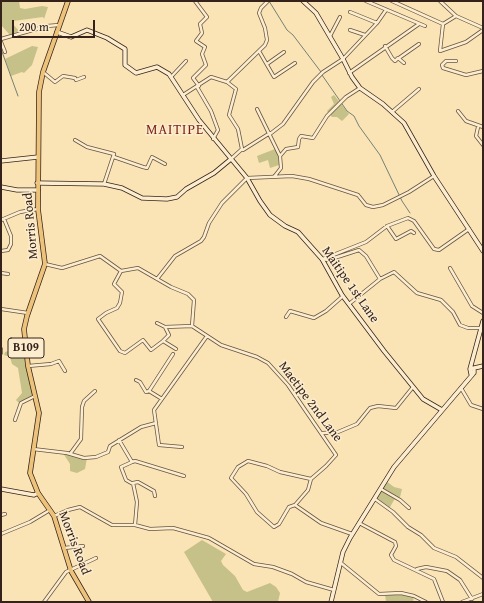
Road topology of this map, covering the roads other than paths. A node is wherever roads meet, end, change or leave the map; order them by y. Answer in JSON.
{"nodes":[{"id":1,"x":68,"y":1,"type":"edge"},
{"id":2,"x":195,"y":1,"type":"edge"},
{"id":3,"x":268,"y":1,"type":"edge"},
{"id":4,"x":303,"y":1,"type":"edge"},
{"id":5,"x":366,"y":1,"type":"edge"},
{"id":6,"x":392,"y":1,"type":"edge"},
{"id":7,"x":440,"y":1,"type":"edge"},
{"id":8,"x":386,"y":10,"type":"junction"},
{"id":9,"x":350,"y":12,"type":"dead end"},
{"id":10,"x":456,"y":16,"type":"junction"},
{"id":11,"x":340,"y":17,"type":"dead end"},
{"id":12,"x":377,"y":23,"type":"junction"},
{"id":13,"x":419,"y":24,"type":"junction"},
{"id":14,"x":443,"y":24,"type":"junction"},
{"id":15,"x":59,"y":25,"type":"junction"},
{"id":16,"x":424,"y":26,"type":"dead end"},
{"id":17,"x":483,"y":29,"type":"edge"},
{"id":18,"x":350,"y":30,"type":"dead end"},
{"id":19,"x":57,"y":32,"type":"junction"},
{"id":20,"x":365,"y":35,"type":"junction"},
{"id":21,"x":330,"y":36,"type":"junction"},
{"id":22,"x":1,"y":39,"type":"edge"},
{"id":23,"x":1,"y":42,"type":"edge"},
{"id":24,"x":420,"y":44,"type":"dead end"},
{"id":25,"x":385,"y":46,"type":"junction"},
{"id":26,"x":259,"y":51,"type":"junction"},
{"id":27,"x":5,"y":52,"type":"dead end"},
{"id":28,"x":284,"y":52,"type":"dead end"},
{"id":29,"x":398,"y":58,"type":"junction"},
{"id":30,"x":343,"y":59,"type":"junction"},
{"id":31,"x":186,"y":61,"type":"dead end"},
{"id":32,"x":456,"y":61,"type":"dead end"},
{"id":33,"x":295,"y":63,"type":"dead end"},
{"id":34,"x":404,"y":63,"type":"dead end"},
{"id":35,"x":268,"y":64,"type":"junction"},
{"id":36,"x":483,"y":71,"type":"edge"},
{"id":37,"x":43,"y":72,"type":"junction"},
{"id":38,"x":349,"y":73,"type":"junction"},
{"id":39,"x":84,"y":77,"type":"dead end"},
{"id":40,"x":171,"y":77,"type":"junction"},
{"id":41,"x":227,"y":82,"type":"junction"},
{"id":42,"x":198,"y":87,"type":"junction"},
{"id":43,"x":360,"y":88,"type":"junction"},
{"id":44,"x":419,"y":89,"type":"dead end"},
{"id":45,"x":183,"y":95,"type":"junction"},
{"id":46,"x":256,"y":109,"type":"dead end"},
{"id":47,"x":458,"y":111,"type":"dead end"},
{"id":48,"x":392,"y":112,"type":"junction"},
{"id":49,"x":478,"y":126,"type":"junction"},
{"id":50,"x":483,"y":127,"type":"edge"},
{"id":51,"x":270,"y":134,"type":"junction"},
{"id":52,"x":213,"y":139,"type":"junction"},
{"id":53,"x":75,"y":140,"type":"dead end"},
{"id":54,"x":483,"y":145,"type":"edge"},
{"id":55,"x":240,"y":152,"type":"junction"},
{"id":56,"x":280,"y":156,"type":"junction"},
{"id":57,"x":38,"y":157,"type":"junction"},
{"id":58,"x":114,"y":157,"type":"junction"},
{"id":59,"x":231,"y":159,"type":"junction"},
{"id":60,"x":1,"y":161,"type":"edge"},
{"id":61,"x":165,"y":164,"type":"dead end"},
{"id":62,"x":434,"y":176,"type":"junction"},
{"id":63,"x":274,"y":177,"type":"junction"},
{"id":64,"x":247,"y":178,"type":"junction"},
{"id":65,"x":37,"y":183,"type":"junction"},
{"id":66,"x":104,"y":184,"type":"junction"},
{"id":67,"x":1,"y":187,"type":"edge"},
{"id":68,"x":38,"y":190,"type":"junction"},
{"id":69,"x":38,"y":209,"type":"junction"},
{"id":70,"x":2,"y":219,"type":"edge"},
{"id":71,"x":387,"y":226,"type":"junction"},
{"id":72,"x":469,"y":229,"type":"junction"},
{"id":73,"x":414,"y":233,"type":"dead end"},
{"id":74,"x":1,"y":251,"type":"edge"},
{"id":75,"x":483,"y":251,"type":"edge"},
{"id":76,"x":322,"y":259,"type":"junction"},
{"id":77,"x":45,"y":264,"type":"junction"},
{"id":78,"x":450,"y":268,"type":"dead end"},
{"id":79,"x":121,"y":271,"type":"junction"},
{"id":80,"x":1,"y":273,"type":"edge"},
{"id":81,"x":8,"y":274,"type":"dead end"},
{"id":82,"x":157,"y":278,"type":"junction"},
{"id":83,"x":380,"y":279,"type":"junction"},
{"id":84,"x":343,"y":296,"type":"junction"},
{"id":85,"x":349,"y":304,"type":"junction"},
{"id":86,"x":1,"y":309,"type":"edge"},
{"id":87,"x":483,"y":313,"type":"edge"},
{"id":88,"x":28,"y":314,"type":"junction"},
{"id":89,"x":286,"y":317,"type":"dead end"},
{"id":90,"x":483,"y":321,"type":"edge"},
{"id":91,"x":157,"y":323,"type":"dead end"},
{"id":92,"x":192,"y":326,"type":"junction"},
{"id":93,"x":165,"y":328,"type":"junction"},
{"id":94,"x":481,"y":328,"type":"junction"},
{"id":95,"x":207,"y":336,"type":"junction"},
{"id":96,"x":163,"y":341,"type":"junction"},
{"id":97,"x":1,"y":349,"type":"edge"},
{"id":98,"x":176,"y":349,"type":"dead end"},
{"id":99,"x":1,"y":353,"type":"edge"},
{"id":100,"x":194,"y":353,"type":"dead end"},
{"id":101,"x":173,"y":354,"type":"dead end"},
{"id":102,"x":473,"y":359,"type":"junction"},
{"id":103,"x":28,"y":366,"type":"junction"},
{"id":104,"x":482,"y":367,"type":"edge"},
{"id":105,"x":65,"y":371,"type":"dead end"},
{"id":106,"x":472,"y":371,"type":"junction"},
{"id":107,"x":136,"y":380,"type":"dead end"},
{"id":108,"x":414,"y":386,"type":"junction"},
{"id":109,"x":461,"y":387,"type":"junction"},
{"id":110,"x":95,"y":391,"type":"dead end"},
{"id":111,"x":149,"y":391,"type":"junction"},
{"id":112,"x":35,"y":396,"type":"junction"},
{"id":113,"x":162,"y":399,"type":"junction"},
{"id":114,"x":483,"y":409,"type":"edge"},
{"id":115,"x":442,"y":410,"type":"junction"},
{"id":116,"x":15,"y":420,"type":"dead end"},
{"id":117,"x":156,"y":423,"type":"junction"},
{"id":118,"x":322,"y":433,"type":"junction"},
{"id":119,"x":119,"y":440,"type":"junction"},
{"id":120,"x":182,"y":447,"type":"dead end"},
{"id":121,"x":33,"y":449,"type":"junction"},
{"id":122,"x":70,"y":454,"type":"junction"},
{"id":123,"x":132,"y":462,"type":"junction"},
{"id":124,"x":184,"y":476,"type":"dead end"},
{"id":125,"x":311,"y":479,"type":"junction"},
{"id":126,"x":133,"y":484,"type":"junction"},
{"id":127,"x":1,"y":489,"type":"edge"},
{"id":128,"x":381,"y":489,"type":"junction"},
{"id":129,"x":38,"y":493,"type":"junction"},
{"id":130,"x":155,"y":496,"type":"dead end"},
{"id":131,"x":375,"y":498,"type":"junction"},
{"id":132,"x":295,"y":505,"type":"junction"},
{"id":133,"x":409,"y":508,"type":"dead end"},
{"id":134,"x":50,"y":510,"type":"junction"},
{"id":135,"x":5,"y":514,"type":"dead end"},
{"id":136,"x":1,"y":515,"type":"edge"},
{"id":137,"x":54,"y":516,"type":"junction"},
{"id":138,"x":360,"y":523,"type":"junction"},
{"id":139,"x":135,"y":525,"type":"junction"},
{"id":140,"x":1,"y":534,"type":"edge"},
{"id":141,"x":352,"y":534,"type":"junction"},
{"id":142,"x":83,"y":546,"type":"dead end"},
{"id":143,"x":64,"y":548,"type":"junction"},
{"id":144,"x":96,"y":558,"type":"dead end"},
{"id":145,"x":340,"y":563,"type":"junction"},
{"id":146,"x":416,"y":569,"type":"junction"},
{"id":147,"x":71,"y":571,"type":"junction"},
{"id":148,"x":483,"y":578,"type":"edge"},
{"id":149,"x":334,"y":590,"type":"junction"},
{"id":150,"x":483,"y":594,"type":"edge"},
{"id":151,"x":472,"y":599,"type":"junction"},
{"id":152,"x":44,"y":602,"type":"edge"},
{"id":153,"x":89,"y":602,"type":"edge"},
{"id":154,"x":332,"y":602,"type":"edge"},
{"id":155,"x":426,"y":602,"type":"edge"},
{"id":156,"x":443,"y":602,"type":"edge"},
{"id":157,"x":462,"y":602,"type":"edge"}],
"edges":[{"from":1,"to":15,"type":"main road","name":"Morris Road","number":"B109"},
{"from":2,"to":42,"type":"street"},
{"from":3,"to":26,"type":"street"},
{"from":4,"to":21,"type":"street"},
{"from":5,"to":8,"type":"street"},
{"from":6,"to":14,"type":"street"},
{"from":7,"to":10,"type":"street"},
{"from":8,"to":12,"type":"street"},
{"from":8,"to":13,"type":"street"},
{"from":9,"to":12,"type":"street"},
{"from":10,"to":14,"type":"street"},
{"from":10,"to":17,"type":"street"},
{"from":11,"to":21,"type":"street"},
{"from":12,"to":20,"type":"street"},
{"from":13,"to":16,"type":"street"},
{"from":13,"to":25,"type":"street"},
{"from":14,"to":17,"type":"street"},
{"from":15,"to":19,"type":"main road","name":"Morris Road","number":"B109"},
{"from":15,"to":22,"type":"street"},
{"from":18,"to":20,"type":"street"},
{"from":19,"to":37,"type":"main road","name":"Morris Road","number":"B109"},
{"from":19,"to":40,"type":"street","name":"Maitipe 1st Lane"},
{"from":20,"to":30,"type":"street"},
{"from":21,"to":30,"type":"street"},
{"from":23,"to":27,"type":"street"},
{"from":24,"to":29,"type":"street"},
{"from":25,"to":29,"type":"street"},
{"from":25,"to":38,"type":"street"},
{"from":26,"to":35,"type":"street"},
{"from":26,"to":41,"type":"street"},
{"from":28,"to":35,"type":"street"},
{"from":29,"to":34,"type":"street"},
{"from":30,"to":38,"type":"street"},
{"from":30,"to":51,"type":"street"},
{"from":31,"to":40,"type":"street"},
{"from":32,"to":36,"type":"street"},
{"from":33,"to":35,"type":"street"},
{"from":37,"to":39,"type":"street"},
{"from":37,"to":57,"type":"main road","name":"Morris Road","number":"B109"},
{"from":38,"to":43,"type":"street"},
{"from":40,"to":45,"type":"street","name":"Maitipe 1st Lane"},
{"from":41,"to":42,"type":"street"},
{"from":41,"to":55,"type":"street"},
{"from":42,"to":45,"type":"street"},
{"from":42,"to":52,"type":"street"},
{"from":43,"to":48,"type":"street"},
{"from":43,"to":56,"type":"street"},
{"from":44,"to":48,"type":"street"},
{"from":45,"to":52,"type":"street","name":"Maitipe 1st Lane"},
{"from":46,"to":51,"type":"street"},
{"from":47,"to":49,"type":"street"},
{"from":48,"to":62,"type":"street"},
{"from":49,"to":50,"type":"street"},
{"from":49,"to":54,"type":"street"},
{"from":51,"to":55,"type":"street"},
{"from":51,"to":56,"type":"street"},
{"from":52,"to":59,"type":"street","name":"Maitipe 1st Lane"},
{"from":53,"to":58,"type":"street"},
{"from":55,"to":59,"type":"street"},
{"from":56,"to":63,"type":"street"},
{"from":57,"to":60,"type":"street"},
{"from":57,"to":65,"type":"main road","name":"Morris Road","number":"B109"},
{"from":58,"to":61,"type":"street"},
{"from":58,"to":66,"type":"street"},
{"from":59,"to":64,"type":"street","name":"Maitipe 1st Lane"},
{"from":59,"to":66,"type":"street"},
{"from":62,"to":63,"type":"street"},
{"from":62,"to":72,"type":"street"},
{"from":63,"to":64,"type":"street"},
{"from":64,"to":76,"type":"street","name":"Maitipe 1st Lane"},
{"from":64,"to":82,"type":"street"},
{"from":65,"to":66,"type":"street"},
{"from":65,"to":68,"type":"main road","name":"Morris Road","number":"B109"},
{"from":67,"to":68,"type":"street"},
{"from":68,"to":69,"type":"main road","name":"Morris Road","number":"B109"},
{"from":69,"to":70,"type":"street"},
{"from":69,"to":77,"type":"main road","name":"Morris Road","number":"B109"},
{"from":70,"to":74,"type":"street"},
{"from":71,"to":72,"type":"street"},
{"from":71,"to":73,"type":"street"},
{"from":71,"to":76,"type":"street"},
{"from":72,"to":75,"type":"street"},
{"from":76,"to":83,"type":"street"},
{"from":76,"to":84,"type":"street","name":"Maitipe 1st Lane"},
{"from":77,"to":79,"type":"street"},
{"from":77,"to":88,"type":"main road","name":"Morris Road","number":"B109"},
{"from":78,"to":87,"type":"street"},
{"from":79,"to":82,"type":"street"},
{"from":79,"to":96,"type":"street"},
{"from":80,"to":81,"type":"street"},
{"from":82,"to":92,"type":"street"},
{"from":83,"to":85,"type":"street"},
{"from":83,"to":94,"type":"street"},
{"from":84,"to":85,"type":"street","name":"Maitipe 1st Lane"},
{"from":84,"to":89,"type":"street"},
{"from":85,"to":108,"type":"street","name":"Maitipe 1st Lane"},
{"from":86,"to":88,"type":"street"},
{"from":88,"to":103,"type":"main road","name":"Morris Road","number":"B109"},
{"from":90,"to":94,"type":"street"},
{"from":91,"to":93,"type":"street"},
{"from":92,"to":93,"type":"street"},
{"from":92,"to":95,"type":"street","name":"Maetipe 2nd Lane"},
{"from":93,"to":96,"type":"street"},
{"from":94,"to":102,"type":"street"},
{"from":95,"to":100,"type":"street"},
{"from":95,"to":113,"type":"street"},
{"from":95,"to":118,"type":"street","name":"Maetipe 2nd Lane"},
{"from":96,"to":98,"type":"street"},
{"from":97,"to":99,"type":"street"},
{"from":101,"to":111,"type":"street"},
{"from":102,"to":104,"type":"street"},
{"from":102,"to":106,"type":"street"},
{"from":103,"to":105,"type":"street"},
{"from":103,"to":112,"type":"main road","name":"Morris Road","number":"B109"},
{"from":104,"to":106,"type":"street"},
{"from":106,"to":109,"type":"street"},
{"from":107,"to":111,"type":"street"},
{"from":108,"to":115,"type":"street","name":"Maitipe 1st Lane"},
{"from":108,"to":118,"type":"street"},
{"from":109,"to":114,"type":"street"},
{"from":109,"to":115,"type":"street"},
{"from":110,"to":122,"type":"street"},
{"from":111,"to":113,"type":"street"},
{"from":112,"to":116,"type":"street"},
{"from":112,"to":121,"type":"main road","name":"Morris Road","number":"B109"},
{"from":113,"to":117,"type":"street"},
{"from":115,"to":128,"type":"street"},
{"from":117,"to":119,"type":"street"},
{"from":117,"to":120,"type":"street"},
{"from":118,"to":125,"type":"street","name":"Maetipe 2nd Lane"},
{"from":119,"to":122,"type":"street"},
{"from":119,"to":123,"type":"street"},
{"from":121,"to":122,"type":"street"},
{"from":121,"to":129,"type":"main road","name":"Morris Road","number":"B109"},
{"from":123,"to":124,"type":"street"},
{"from":123,"to":126,"type":"street"},
{"from":125,"to":132,"type":"street","name":"Maetipe 2nd Lane"},
{"from":125,"to":132,"type":"street","name":"Maetipe 2nd Lane"},
{"from":126,"to":130,"type":"street"},
{"from":126,"to":139,"type":"street"},
{"from":127,"to":129,"type":"street"},
{"from":128,"to":131,"type":"street"},
{"from":128,"to":133,"type":"street"},
{"from":129,"to":134,"type":"main road","name":"Morris Road","number":"B109"},
{"from":131,"to":138,"type":"street"},
{"from":131,"to":148,"type":"street"},
{"from":132,"to":141,"type":"street"},
{"from":134,"to":137,"type":"main road","name":"Morris Road","number":"B109"},
{"from":134,"to":140,"type":"street"},
{"from":135,"to":136,"type":"street"},
{"from":137,"to":139,"type":"street"},
{"from":137,"to":143,"type":"main road","name":"Morris Road","number":"B109"},
{"from":138,"to":141,"type":"street"},
{"from":138,"to":146,"type":"street"},
{"from":139,"to":149,"type":"street"},
{"from":141,"to":145,"type":"street"},
{"from":142,"to":143,"type":"street"},
{"from":143,"to":147,"type":"main road","name":"Morris Road","number":"B109"},
{"from":144,"to":147,"type":"street"},
{"from":145,"to":149,"type":"street"},
{"from":145,"to":155,"type":"street"},
{"from":146,"to":151,"type":"street"},
{"from":146,"to":156,"type":"street"},
{"from":147,"to":152,"type":"street"},
{"from":147,"to":153,"type":"main road","name":"Morris Road","number":"B109"},
{"from":149,"to":154,"type":"street"},
{"from":150,"to":151,"type":"street"},
{"from":151,"to":157,"type":"street"}]}
